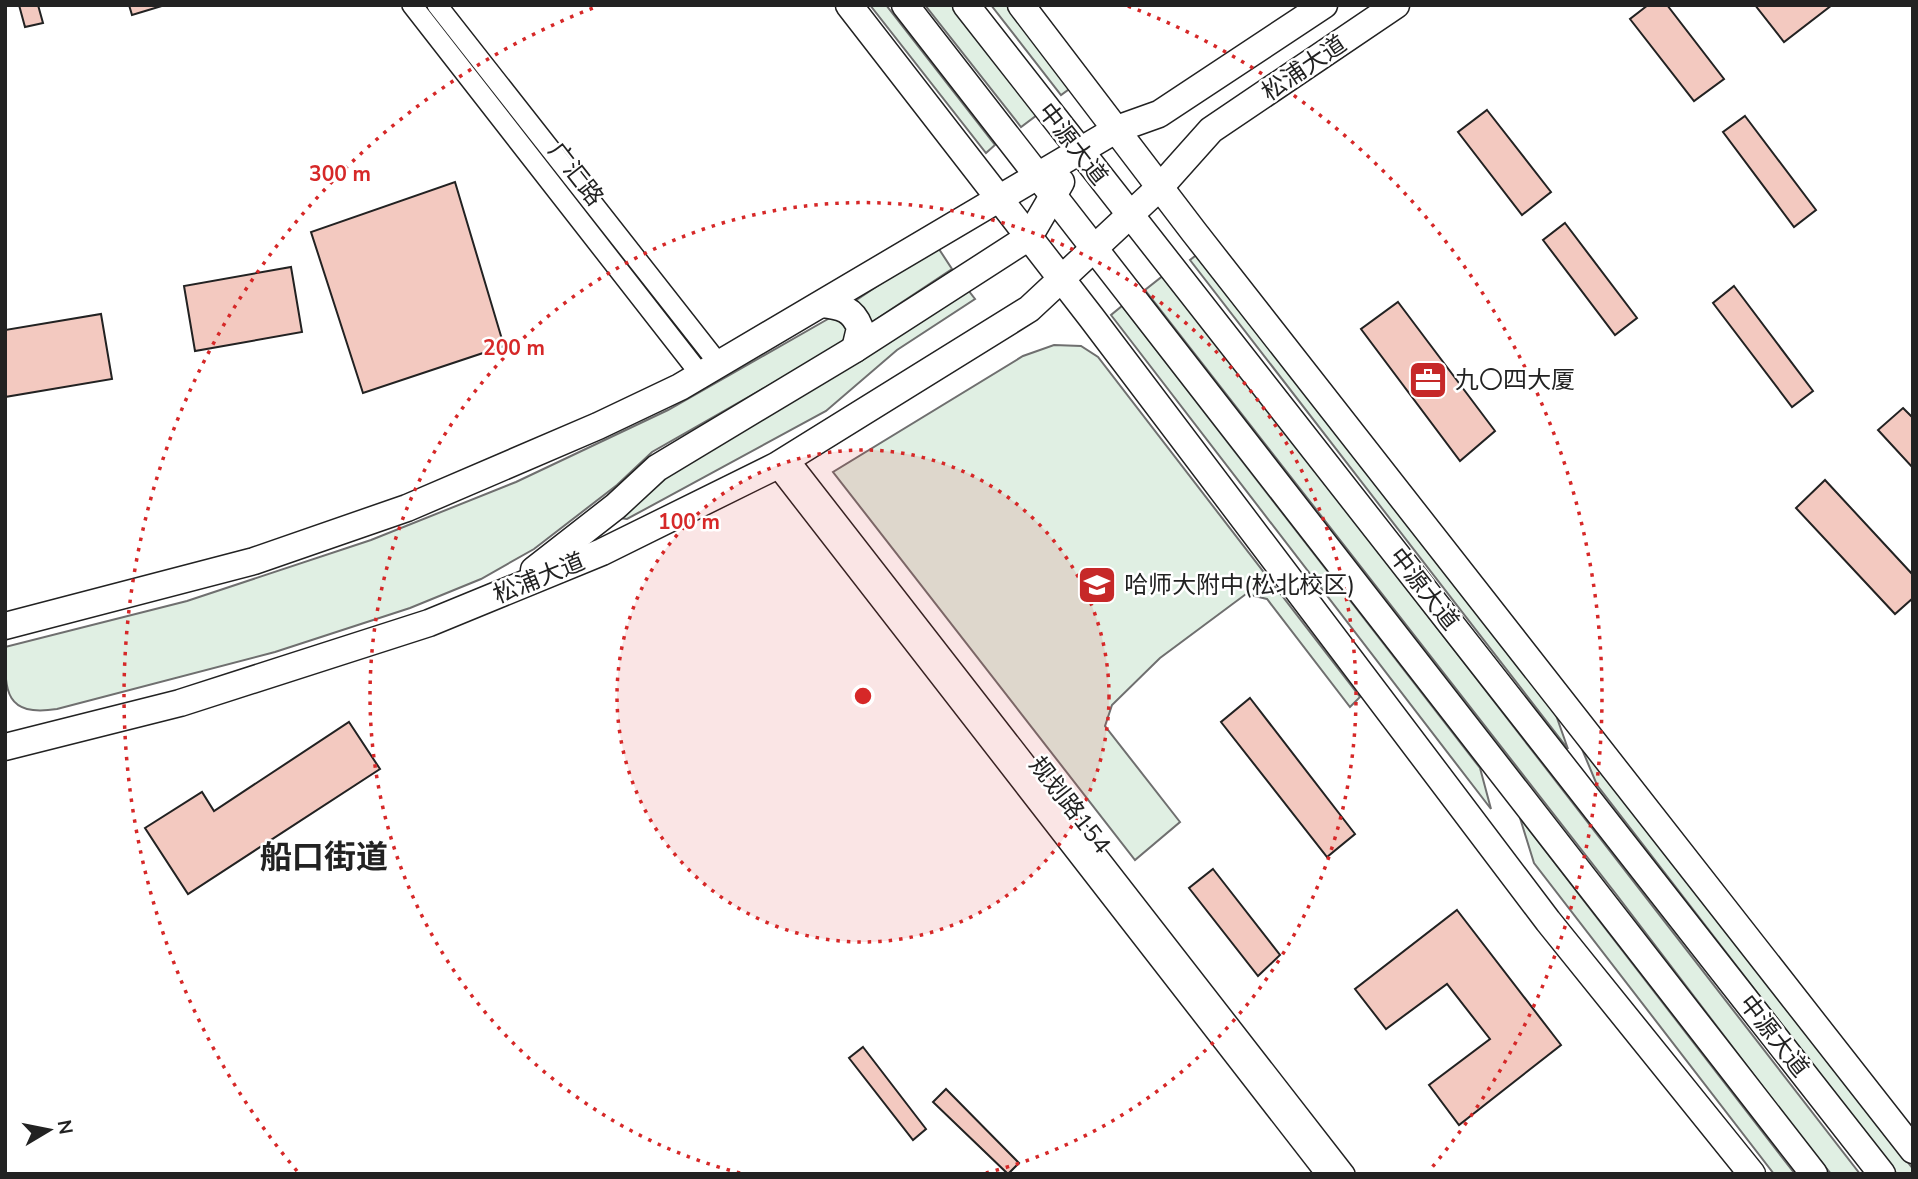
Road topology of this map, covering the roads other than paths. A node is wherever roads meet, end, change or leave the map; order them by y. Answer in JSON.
{"nodes":[{"id":1,"x":412,"y":5,"type":"edge"},
{"id":2,"x":437,"y":5,"type":"edge"},
{"id":3,"x":849,"y":5,"type":"edge"},
{"id":4,"x":905,"y":5,"type":"edge"},
{"id":5,"x":966,"y":5,"type":"edge"},
{"id":6,"x":1021,"y":5,"type":"edge"},
{"id":7,"x":1324,"y":5,"type":"edge"},
{"id":8,"x":1396,"y":5,"type":"edge"},
{"id":9,"x":1117,"y":129,"type":"junction"},
{"id":10,"x":1079,"y":152,"type":"junction"},
{"id":11,"x":1045,"y":186,"type":"junction"},
{"id":12,"x":1161,"y":186,"type":"junction"},
{"id":13,"x":999,"y":199,"type":"junction"},
{"id":14,"x":1129,"y":216,"type":"junction"},
{"id":15,"x":1029,"y":237,"type":"junction"},
{"id":16,"x":1094,"y":249,"type":"junction"},
{"id":17,"x":1062,"y":279,"type":"junction"},
{"id":18,"x":822,"y":304,"type":"junction"},
{"id":19,"x":855,"y":349,"type":"junction"},
{"id":20,"x":710,"y":369,"type":"junction"},
{"id":21,"x":782,"y":462,"type":"junction"},
{"id":22,"x":508,"y":591,"type":"junction"},
{"id":23,"x":5,"y":626,"type":"edge"},
{"id":24,"x":5,"y":747,"type":"edge"},
{"id":25,"x":1913,"y":1150,"type":"edge"},
{"id":26,"x":1326,"y":1174,"type":"edge"},
{"id":27,"x":1346,"y":1174,"type":"edge"},
{"id":28,"x":1752,"y":1174,"type":"edge"},
{"id":29,"x":1814,"y":1174,"type":"edge"},
{"id":30,"x":1882,"y":1174,"type":"edge"}],
"edges":[{"from":1,"to":20,"type":"street","name":"广汇路"},
{"from":2,"to":20,"type":"street","name":"广汇路"},
{"from":3,"to":13,"type":"highway"},
{"from":4,"to":11,"type":"highway","name":"中源大道"},
{"from":5,"to":10,"type":"highway","name":"中源大道"},
{"from":6,"to":9,"type":"highway","name":"中源大道"},
{"from":7,"to":9,"type":"highway","name":"松浦大道"},
{"from":8,"to":12,"type":"highway","name":"松浦大道"},
{"from":9,"to":10,"type":"highway","name":"松浦大道"},
{"from":9,"to":12,"type":"highway","name":"中源大道"},
{"from":10,"to":11,"type":"highway","name":"松浦大道"},
{"from":10,"to":14,"type":"highway","name":"中源大道"},
{"from":11,"to":13,"type":"highway","name":"松浦大道"},
{"from":11,"to":15,"type":"highway"},
{"from":11,"to":16,"type":"highway","name":"中源大道"},
{"from":12,"to":14,"type":"highway","name":"松浦大道"},
{"from":12,"to":25,"type":"highway","name":"中源大道"},
{"from":13,"to":15,"type":"highway"},
{"from":13,"to":18,"type":"highway","name":"松浦大道"},
{"from":14,"to":16,"type":"highway","name":"松浦大道"},
{"from":14,"to":30,"type":"highway","name":"中源大道"},
{"from":15,"to":17,"type":"highway"},
{"from":15,"to":19,"type":"highway"},
{"from":16,"to":17,"type":"highway","name":"松浦大道"},
{"from":16,"to":29,"type":"highway","name":"中源大道"},
{"from":17,"to":21,"type":"highway","name":"松浦大道"},
{"from":17,"to":28,"type":"highway"},
{"from":18,"to":19,"type":"highway"},
{"from":18,"to":20,"type":"highway"},
{"from":19,"to":22,"type":"highway"},
{"from":20,"to":23,"type":"highway"},
{"from":21,"to":22,"type":"highway","name":"松浦大道"},
{"from":21,"to":26,"type":"street","name":"规划路154"},
{"from":21,"to":27,"type":"street"},
{"from":22,"to":24,"type":"highway","name":"松浦大道"}]}
